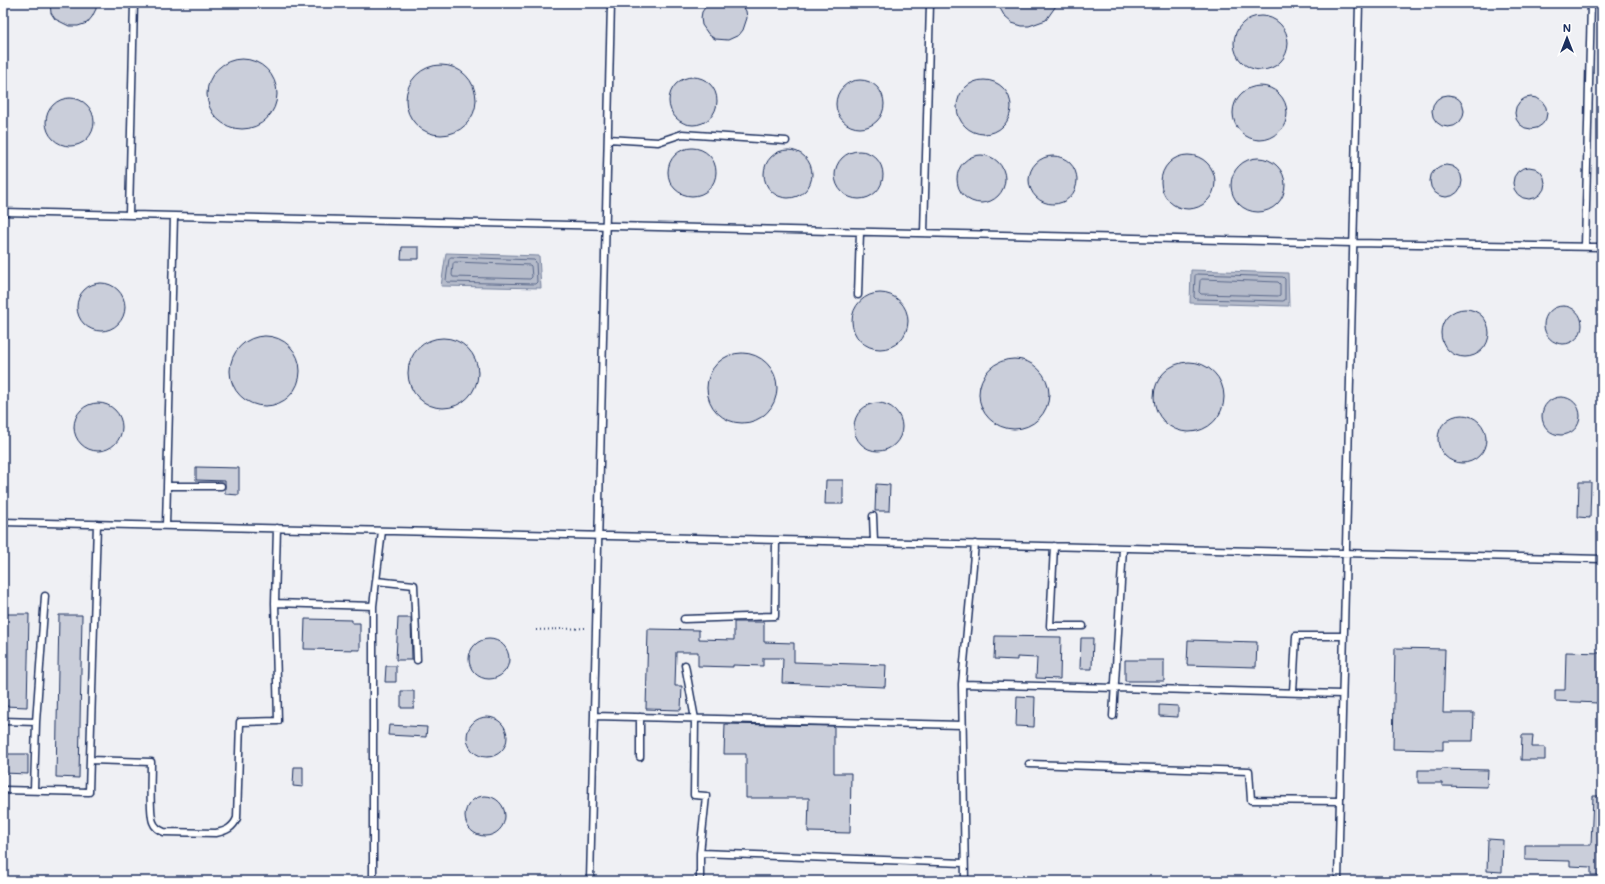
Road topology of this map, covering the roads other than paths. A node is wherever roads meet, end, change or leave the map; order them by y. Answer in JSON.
{"nodes":[{"id":1,"x":134,"y":3,"type":"edge"},
{"id":2,"x":612,"y":3,"type":"edge"},
{"id":3,"x":930,"y":3,"type":"edge"},
{"id":4,"x":1359,"y":3,"type":"edge"},
{"id":5,"x":1591,"y":3,"type":"edge"},
{"id":6,"x":608,"y":139,"type":"junction"},
{"id":7,"x":786,"y":141,"type":"dead end"},
{"id":8,"x":3,"y":212,"type":"edge"},
{"id":9,"x":129,"y":215,"type":"junction"},
{"id":10,"x":174,"y":216,"type":"junction"},
{"id":11,"x":606,"y":226,"type":"junction"},
{"id":12,"x":860,"y":232,"type":"junction"},
{"id":13,"x":924,"y":234,"type":"junction"},
{"id":14,"x":1353,"y":243,"type":"junction"},
{"id":15,"x":1585,"y":246,"type":"junction"},
{"id":16,"x":1602,"y":247,"type":"edge"},
{"id":17,"x":858,"y":296,"type":"dead end"},
{"id":18,"x":167,"y":486,"type":"junction"},
{"id":19,"x":221,"y":486,"type":"dead end"},
{"id":20,"x":873,"y":516,"type":"dead end"},
{"id":21,"x":3,"y":522,"type":"edge"},
{"id":22,"x":97,"y":524,"type":"junction"},
{"id":23,"x":166,"y":526,"type":"junction"},
{"id":24,"x":277,"y":528,"type":"junction"},
{"id":25,"x":382,"y":531,"type":"junction"},
{"id":26,"x":598,"y":536,"type":"junction"},
{"id":27,"x":776,"y":540,"type":"junction"},
{"id":28,"x":874,"y":542,"type":"junction"},
{"id":29,"x":975,"y":544,"type":"junction"},
{"id":30,"x":1054,"y":546,"type":"junction"},
{"id":31,"x":1124,"y":548,"type":"junction"},
{"id":32,"x":1345,"y":553,"type":"junction"},
{"id":33,"x":1602,"y":559,"type":"edge"},
{"id":34,"x":376,"y":581,"type":"junction"},
{"id":35,"x":45,"y":596,"type":"dead end"},
{"id":36,"x":275,"y":603,"type":"junction"},
{"id":37,"x":373,"y":606,"type":"junction"},
{"id":38,"x":684,"y":619,"type":"dead end"},
{"id":39,"x":1083,"y":626,"type":"dead end"},
{"id":40,"x":1344,"y":636,"type":"junction"},
{"id":41,"x":417,"y":660,"type":"dead end"},
{"id":42,"x":685,"y":665,"type":"dead end"},
{"id":43,"x":962,"y":684,"type":"junction"},
{"id":44,"x":1116,"y":688,"type":"junction"},
{"id":45,"x":1293,"y":692,"type":"junction"},
{"id":46,"x":1342,"y":694,"type":"junction"},
{"id":47,"x":594,"y":716,"type":"junction"},
{"id":48,"x":1113,"y":716,"type":"dead end"},
{"id":49,"x":640,"y":717,"type":"junction"},
{"id":50,"x":695,"y":719,"type":"junction"},
{"id":51,"x":3,"y":721,"type":"edge"},
{"id":52,"x":36,"y":722,"type":"junction"},
{"id":53,"x":962,"y":725,"type":"junction"},
{"id":54,"x":640,"y":757,"type":"dead end"},
{"id":55,"x":90,"y":760,"type":"junction"},
{"id":56,"x":1029,"y":764,"type":"dead end"},
{"id":57,"x":3,"y":790,"type":"edge"},
{"id":58,"x":34,"y":790,"type":"junction"},
{"id":59,"x":1340,"y":801,"type":"junction"},
{"id":60,"x":700,"y":853,"type":"junction"},
{"id":61,"x":964,"y":863,"type":"junction"},
{"id":62,"x":373,"y":881,"type":"edge"},
{"id":63,"x":590,"y":881,"type":"edge"},
{"id":64,"x":700,"y":881,"type":"edge"},
{"id":65,"x":965,"y":881,"type":"edge"},
{"id":66,"x":1338,"y":881,"type":"edge"}],
"edges":[{"from":1,"to":9,"type":"lane"},
{"from":2,"to":6,"type":"lane"},
{"from":3,"to":13,"type":"lane"},
{"from":4,"to":14,"type":"lane"},
{"from":5,"to":15,"type":"lane"},
{"from":6,"to":7,"type":"lane"},
{"from":6,"to":11,"type":"lane"},
{"from":8,"to":9,"type":"lane"},
{"from":9,"to":10,"type":"lane"},
{"from":10,"to":11,"type":"lane"},
{"from":10,"to":18,"type":"lane"},
{"from":11,"to":12,"type":"lane"},
{"from":11,"to":26,"type":"lane"},
{"from":12,"to":13,"type":"lane"},
{"from":12,"to":17,"type":"lane"},
{"from":13,"to":14,"type":"lane"},
{"from":14,"to":15,"type":"lane"},
{"from":14,"to":32,"type":"lane"},
{"from":15,"to":16,"type":"lane"},
{"from":18,"to":19,"type":"lane"},
{"from":18,"to":23,"type":"lane"},
{"from":20,"to":28,"type":"lane"},
{"from":21,"to":22,"type":"lane"},
{"from":22,"to":23,"type":"lane"},
{"from":22,"to":55,"type":"lane"},
{"from":23,"to":24,"type":"lane"},
{"from":24,"to":25,"type":"lane"},
{"from":24,"to":36,"type":"lane"},
{"from":25,"to":26,"type":"lane"},
{"from":25,"to":34,"type":"lane"},
{"from":26,"to":27,"type":"lane"},
{"from":26,"to":47,"type":"lane"},
{"from":27,"to":28,"type":"lane"},
{"from":27,"to":38,"type":"lane"},
{"from":28,"to":29,"type":"lane"},
{"from":29,"to":30,"type":"lane"},
{"from":29,"to":43,"type":"lane"},
{"from":30,"to":31,"type":"lane"},
{"from":30,"to":39,"type":"lane"},
{"from":31,"to":32,"type":"lane"},
{"from":31,"to":44,"type":"lane"},
{"from":32,"to":33,"type":"lane"},
{"from":32,"to":40,"type":"lane"},
{"from":34,"to":37,"type":"lane"},
{"from":34,"to":41,"type":"lane"},
{"from":35,"to":52,"type":"lane"},
{"from":36,"to":37,"type":"lane"},
{"from":36,"to":55,"type":"lane"},
{"from":37,"to":62,"type":"lane"},
{"from":40,"to":45,"type":"lane"},
{"from":40,"to":46,"type":"lane"},
{"from":42,"to":50,"type":"lane"},
{"from":43,"to":44,"type":"lane"},
{"from":43,"to":53,"type":"lane"},
{"from":44,"to":45,"type":"lane"},
{"from":44,"to":48,"type":"lane"},
{"from":45,"to":46,"type":"lane"},
{"from":46,"to":59,"type":"lane"},
{"from":47,"to":49,"type":"lane"},
{"from":47,"to":63,"type":"lane"},
{"from":49,"to":50,"type":"lane"},
{"from":49,"to":54,"type":"lane"},
{"from":50,"to":53,"type":"lane"},
{"from":50,"to":60,"type":"lane"},
{"from":51,"to":52,"type":"lane"},
{"from":52,"to":58,"type":"lane"},
{"from":53,"to":61,"type":"lane"},
{"from":55,"to":58,"type":"lane"},
{"from":56,"to":59,"type":"lane"},
{"from":57,"to":58,"type":"lane"},
{"from":59,"to":66,"type":"lane"},
{"from":60,"to":61,"type":"lane"},
{"from":60,"to":64,"type":"lane"},
{"from":61,"to":65,"type":"lane"}]}
